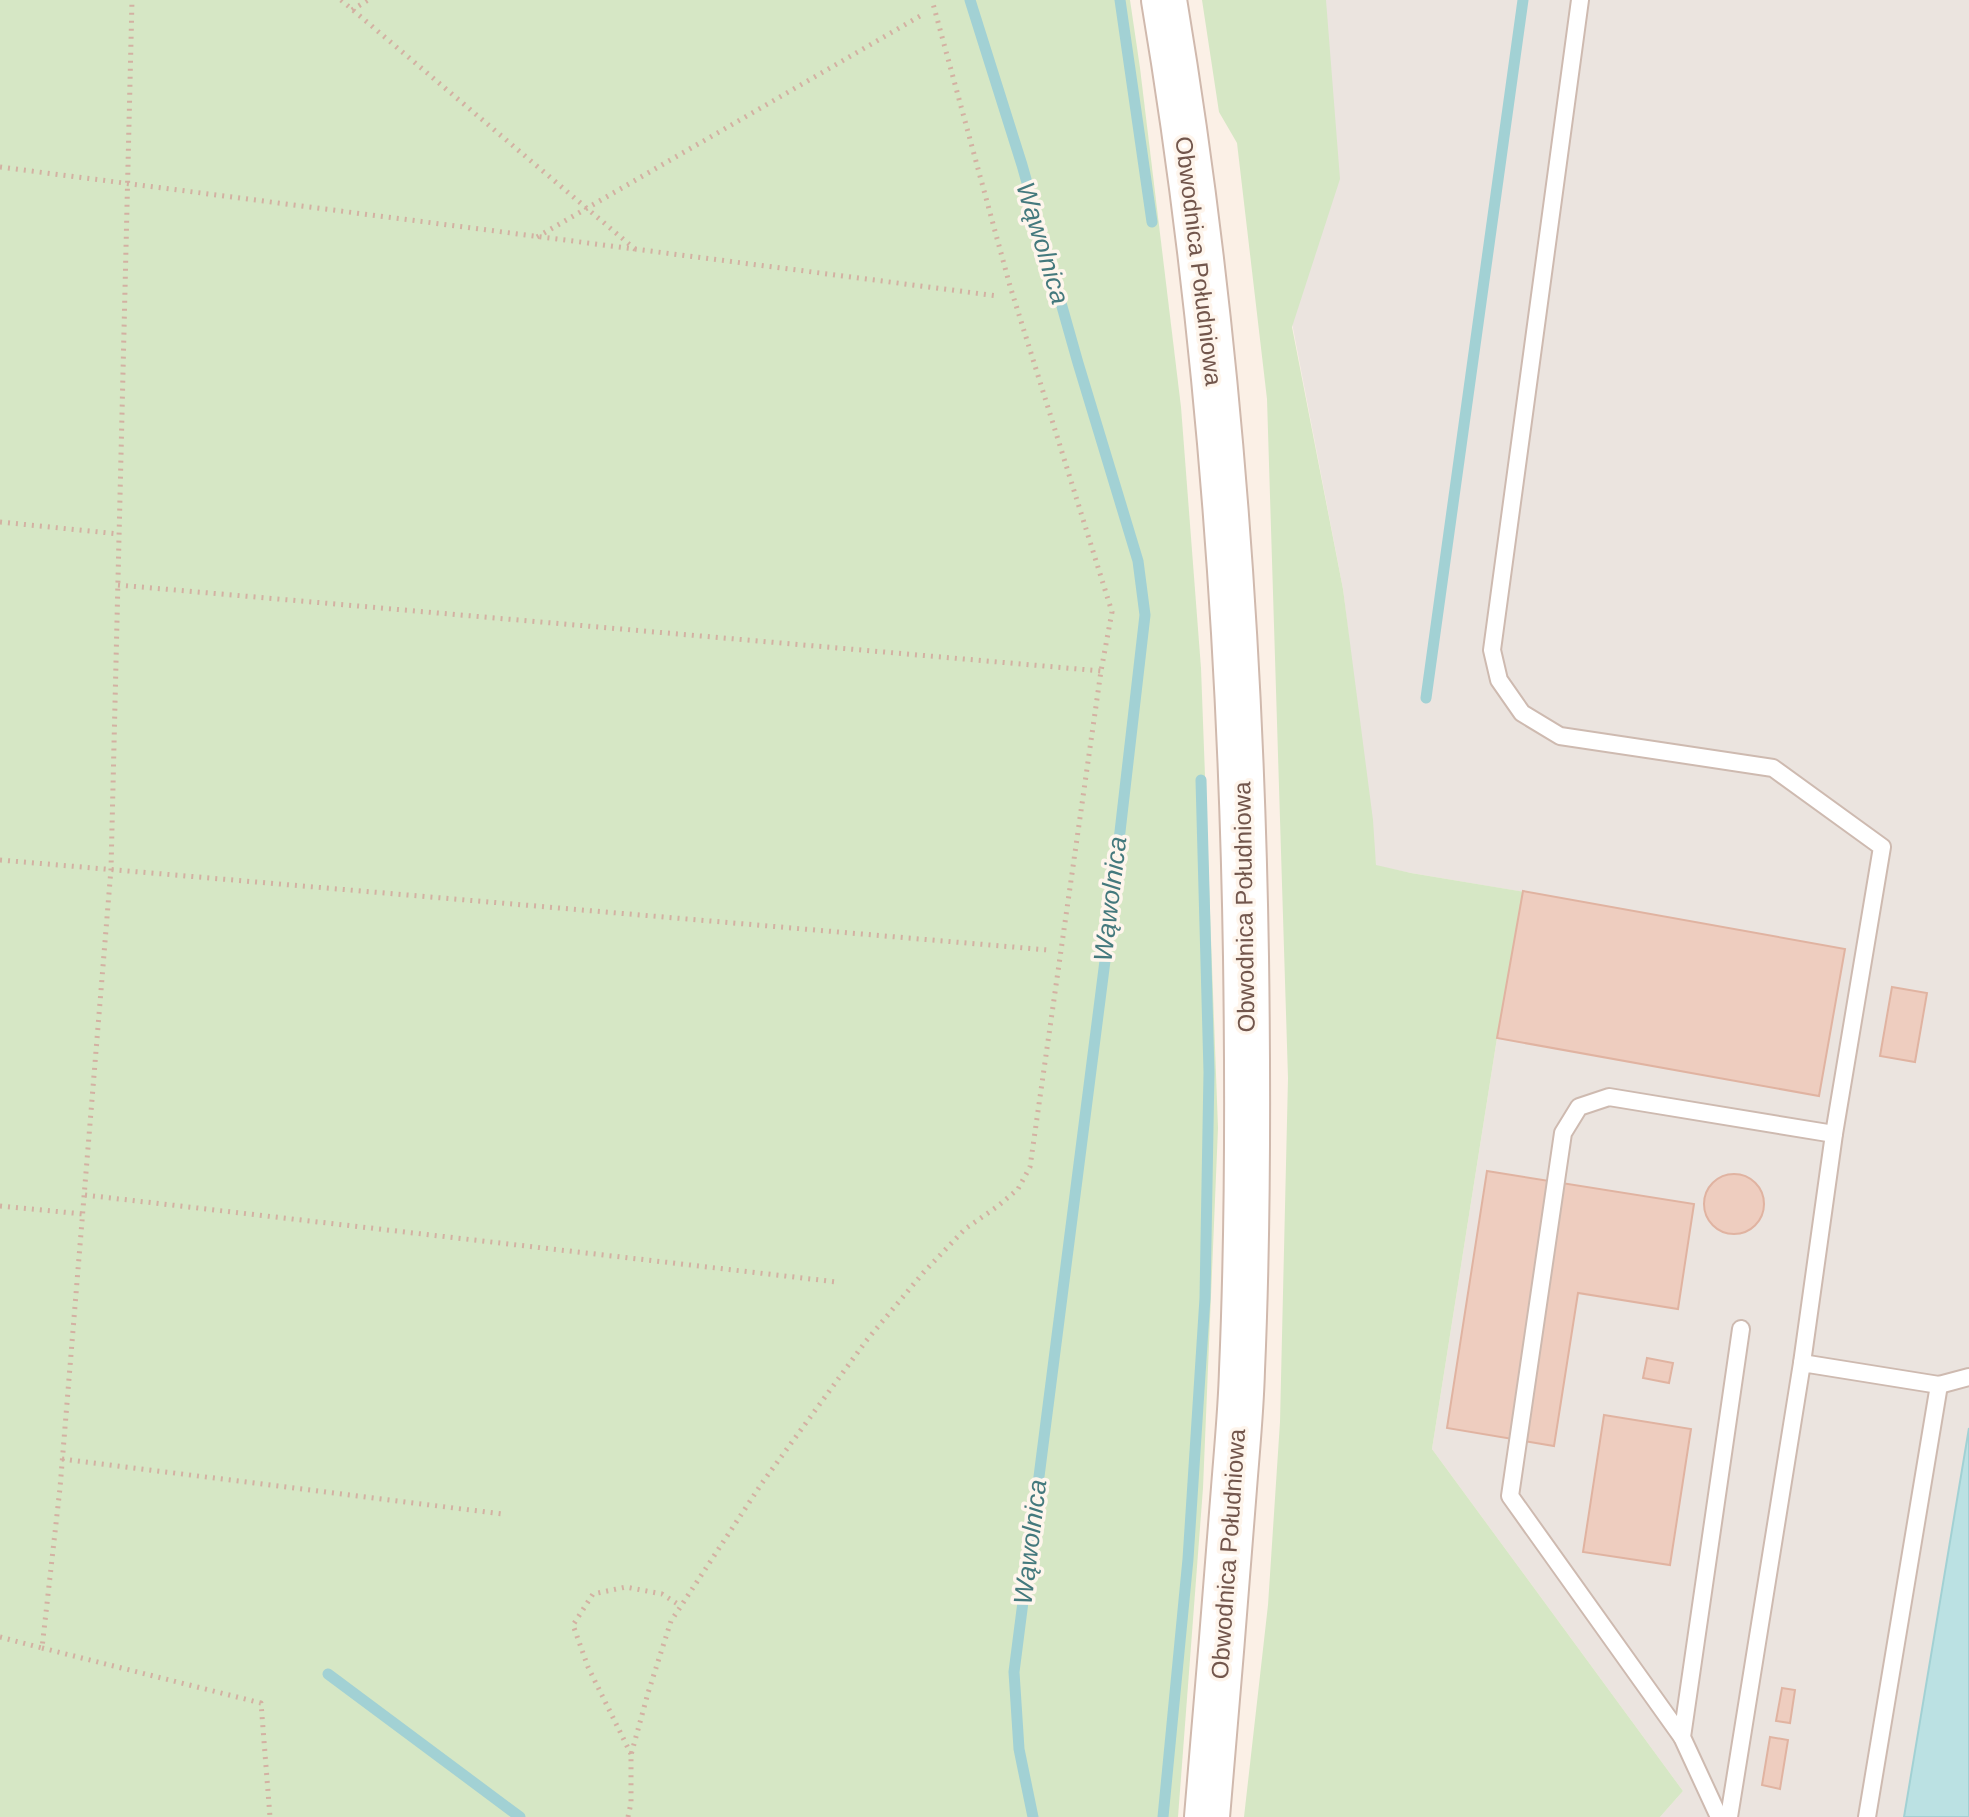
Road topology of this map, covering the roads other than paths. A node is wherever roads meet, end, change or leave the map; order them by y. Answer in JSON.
{"nodes":[{"id":1,"x":1164,"y":0,"type":"edge"},
{"id":2,"x":1580,"y":0,"type":"edge"},
{"id":3,"x":1834,"y":1134,"type":"junction"},
{"id":4,"x":1741,"y":1329,"type":"dead end"},
{"id":5,"x":1802,"y":1363,"type":"junction"},
{"id":6,"x":1969,"y":1377,"type":"edge"},
{"id":7,"x":1939,"y":1385,"type":"junction"},
{"id":8,"x":1682,"y":1737,"type":"junction"},
{"id":9,"x":1207,"y":1817,"type":"edge"},
{"id":10,"x":1719,"y":1817,"type":"edge"},
{"id":11,"x":1729,"y":1817,"type":"edge"},
{"id":12,"x":1867,"y":1817,"type":"edge"}],
"edges":[{"from":1,"to":9,"type":"main road","name":"Obwodnica Południowa"},
{"from":2,"to":3,"type":"lane"},
{"from":3,"to":5,"type":"lane"},
{"from":3,"to":8,"type":"lane"},
{"from":4,"to":8,"type":"lane"},
{"from":5,"to":7,"type":"lane"},
{"from":5,"to":11,"type":"lane"},
{"from":6,"to":7,"type":"lane"},
{"from":7,"to":12,"type":"lane"},
{"from":8,"to":10,"type":"lane"}]}
